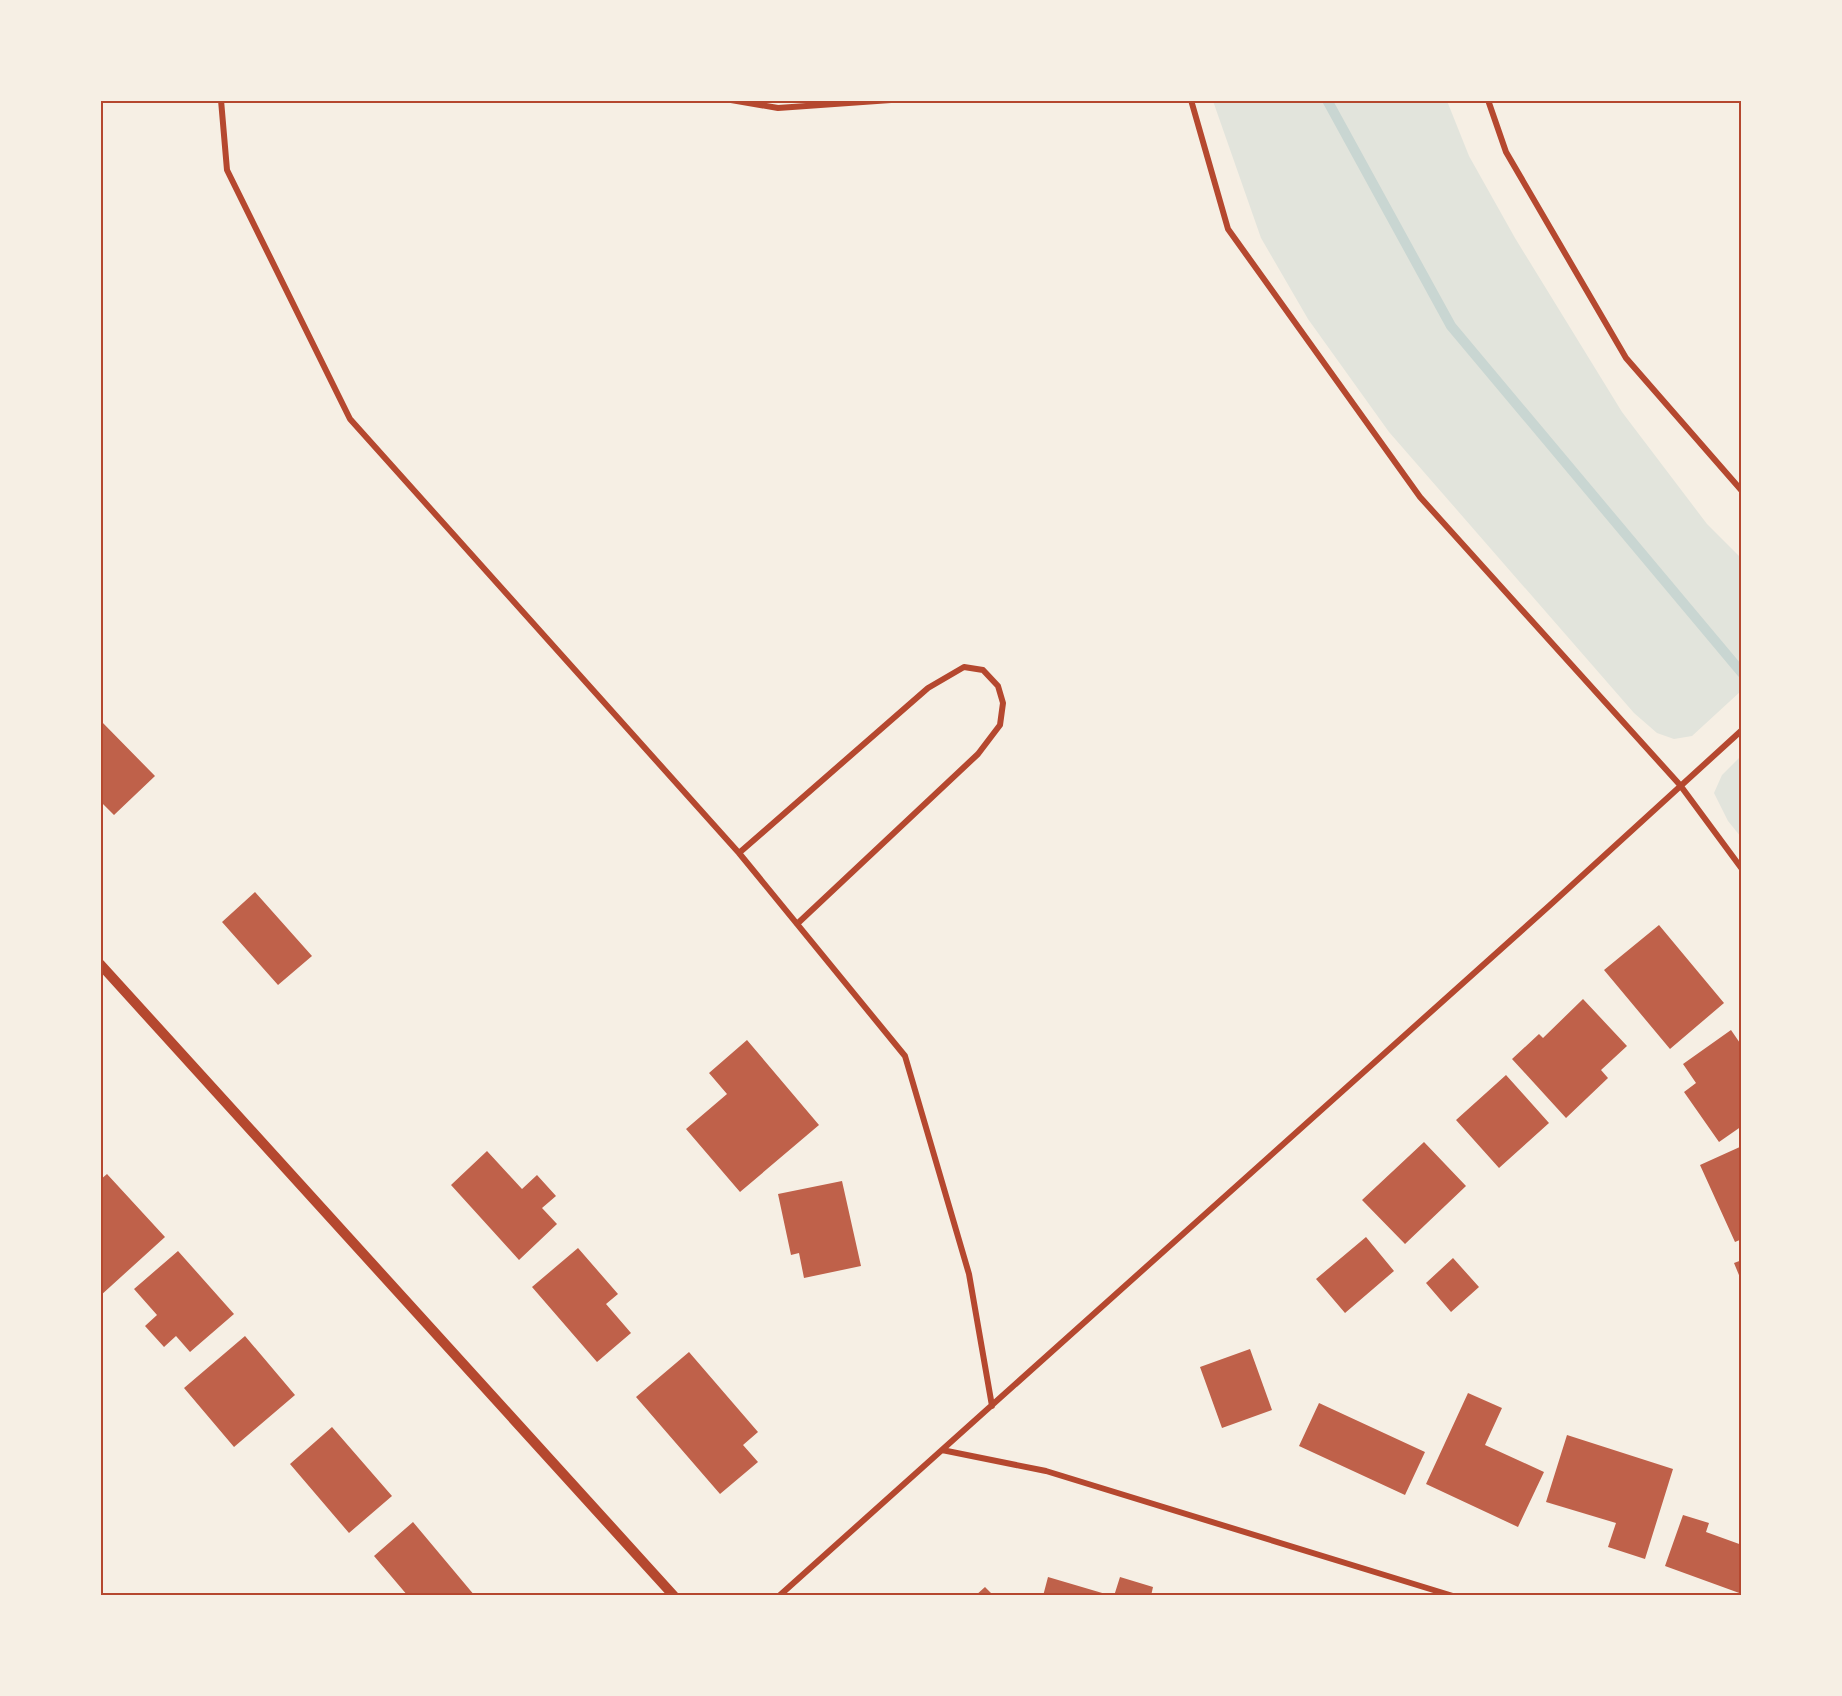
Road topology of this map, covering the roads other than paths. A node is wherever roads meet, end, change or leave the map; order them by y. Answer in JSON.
{"nodes":[{"id":1,"x":221,"y":100,"type":"edge"},
{"id":2,"x":731,"y":100,"type":"edge"},
{"id":3,"x":891,"y":100,"type":"edge"},
{"id":4,"x":1191,"y":100,"type":"edge"},
{"id":5,"x":1488,"y":100,"type":"edge"},
{"id":6,"x":1742,"y":491,"type":"edge"},
{"id":7,"x":1742,"y":730,"type":"edge"},
{"id":8,"x":1680,"y":785,"type":"junction"},
{"id":9,"x":740,"y":853,"type":"junction"},
{"id":10,"x":1742,"y":869,"type":"edge"},
{"id":11,"x":797,"y":924,"type":"junction"},
{"id":12,"x":100,"y":964,"type":"edge"},
{"id":13,"x":992,"y":1406,"type":"junction"},
{"id":14,"x":942,"y":1450,"type":"junction"},
{"id":15,"x":674,"y":1596,"type":"edge"},
{"id":16,"x":779,"y":1596,"type":"edge"},
{"id":17,"x":1453,"y":1596,"type":"edge"}],
"edges":[{"from":1,"to":9,"type":"street"},
{"from":2,"to":3,"type":"street"},
{"from":4,"to":8,"type":"street"},
{"from":5,"to":6,"type":"street"},
{"from":7,"to":8,"type":"street"},
{"from":8,"to":10,"type":"street"},
{"from":8,"to":13,"type":"street"},
{"from":9,"to":11,"type":"street"},
{"from":9,"to":11,"type":"street"},
{"from":11,"to":13,"type":"street"},
{"from":12,"to":15,"type":"street"},
{"from":13,"to":14,"type":"street"},
{"from":14,"to":16,"type":"street"},
{"from":14,"to":17,"type":"street"}]}
